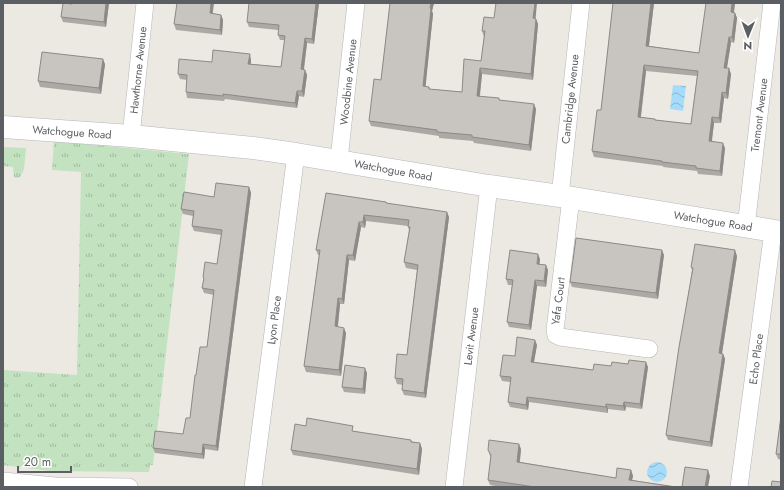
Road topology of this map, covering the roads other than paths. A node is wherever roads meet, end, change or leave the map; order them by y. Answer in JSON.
{"nodes":[{"id":1,"x":145,"y":3,"type":"edge"},
{"id":2,"x":356,"y":3,"type":"edge"},
{"id":3,"x":581,"y":3,"type":"edge"},
{"id":4,"x":772,"y":3,"type":"edge"},
{"id":5,"x":3,"y":127,"type":"edge"},
{"id":6,"x":130,"y":136,"type":"junction"},
{"id":7,"x":296,"y":154,"type":"junction"},
{"id":8,"x":339,"y":160,"type":"junction"},
{"id":9,"x":489,"y":186,"type":"junction"},
{"id":10,"x":565,"y":197,"type":"junction"},
{"id":11,"x":746,"y":227,"type":"junction"},
{"id":12,"x":777,"y":232,"type":"edge"},
{"id":13,"x":648,"y":349,"type":"dead end"},
{"id":14,"x":3,"y":481,"type":"edge"},
{"id":15,"x":129,"y":487,"type":"edge"},
{"id":16,"x":253,"y":487,"type":"edge"},
{"id":17,"x":454,"y":487,"type":"edge"},
{"id":18,"x":739,"y":487,"type":"edge"}],
"edges":[{"from":1,"to":6,"type":"street","name":"Hawthorne Avenue"},
{"from":2,"to":8,"type":"street","name":"Woodbine Avenue"},
{"from":3,"to":10,"type":"street","name":"Cambridge Avenue"},
{"from":4,"to":11,"type":"street","name":"Tremont Avenue"},
{"from":5,"to":6,"type":"street","name":"Watchogue Road"},
{"from":6,"to":7,"type":"street","name":"Watchogue Road"},
{"from":7,"to":8,"type":"street","name":"Watchogue Road"},
{"from":7,"to":16,"type":"street","name":"Lyon Place"},
{"from":8,"to":9,"type":"street","name":"Watchogue Road"},
{"from":9,"to":10,"type":"street","name":"Watchogue Road"},
{"from":9,"to":17,"type":"street","name":"Levit Avenue"},
{"from":10,"to":11,"type":"street","name":"Watchogue Road"},
{"from":10,"to":13,"type":"street","name":"Yafa Court"},
{"from":11,"to":12,"type":"street","name":"Watchogue Road"},
{"from":12,"to":18,"type":"street","name":"Echo Place"},
{"from":14,"to":15,"type":"street"}]}
